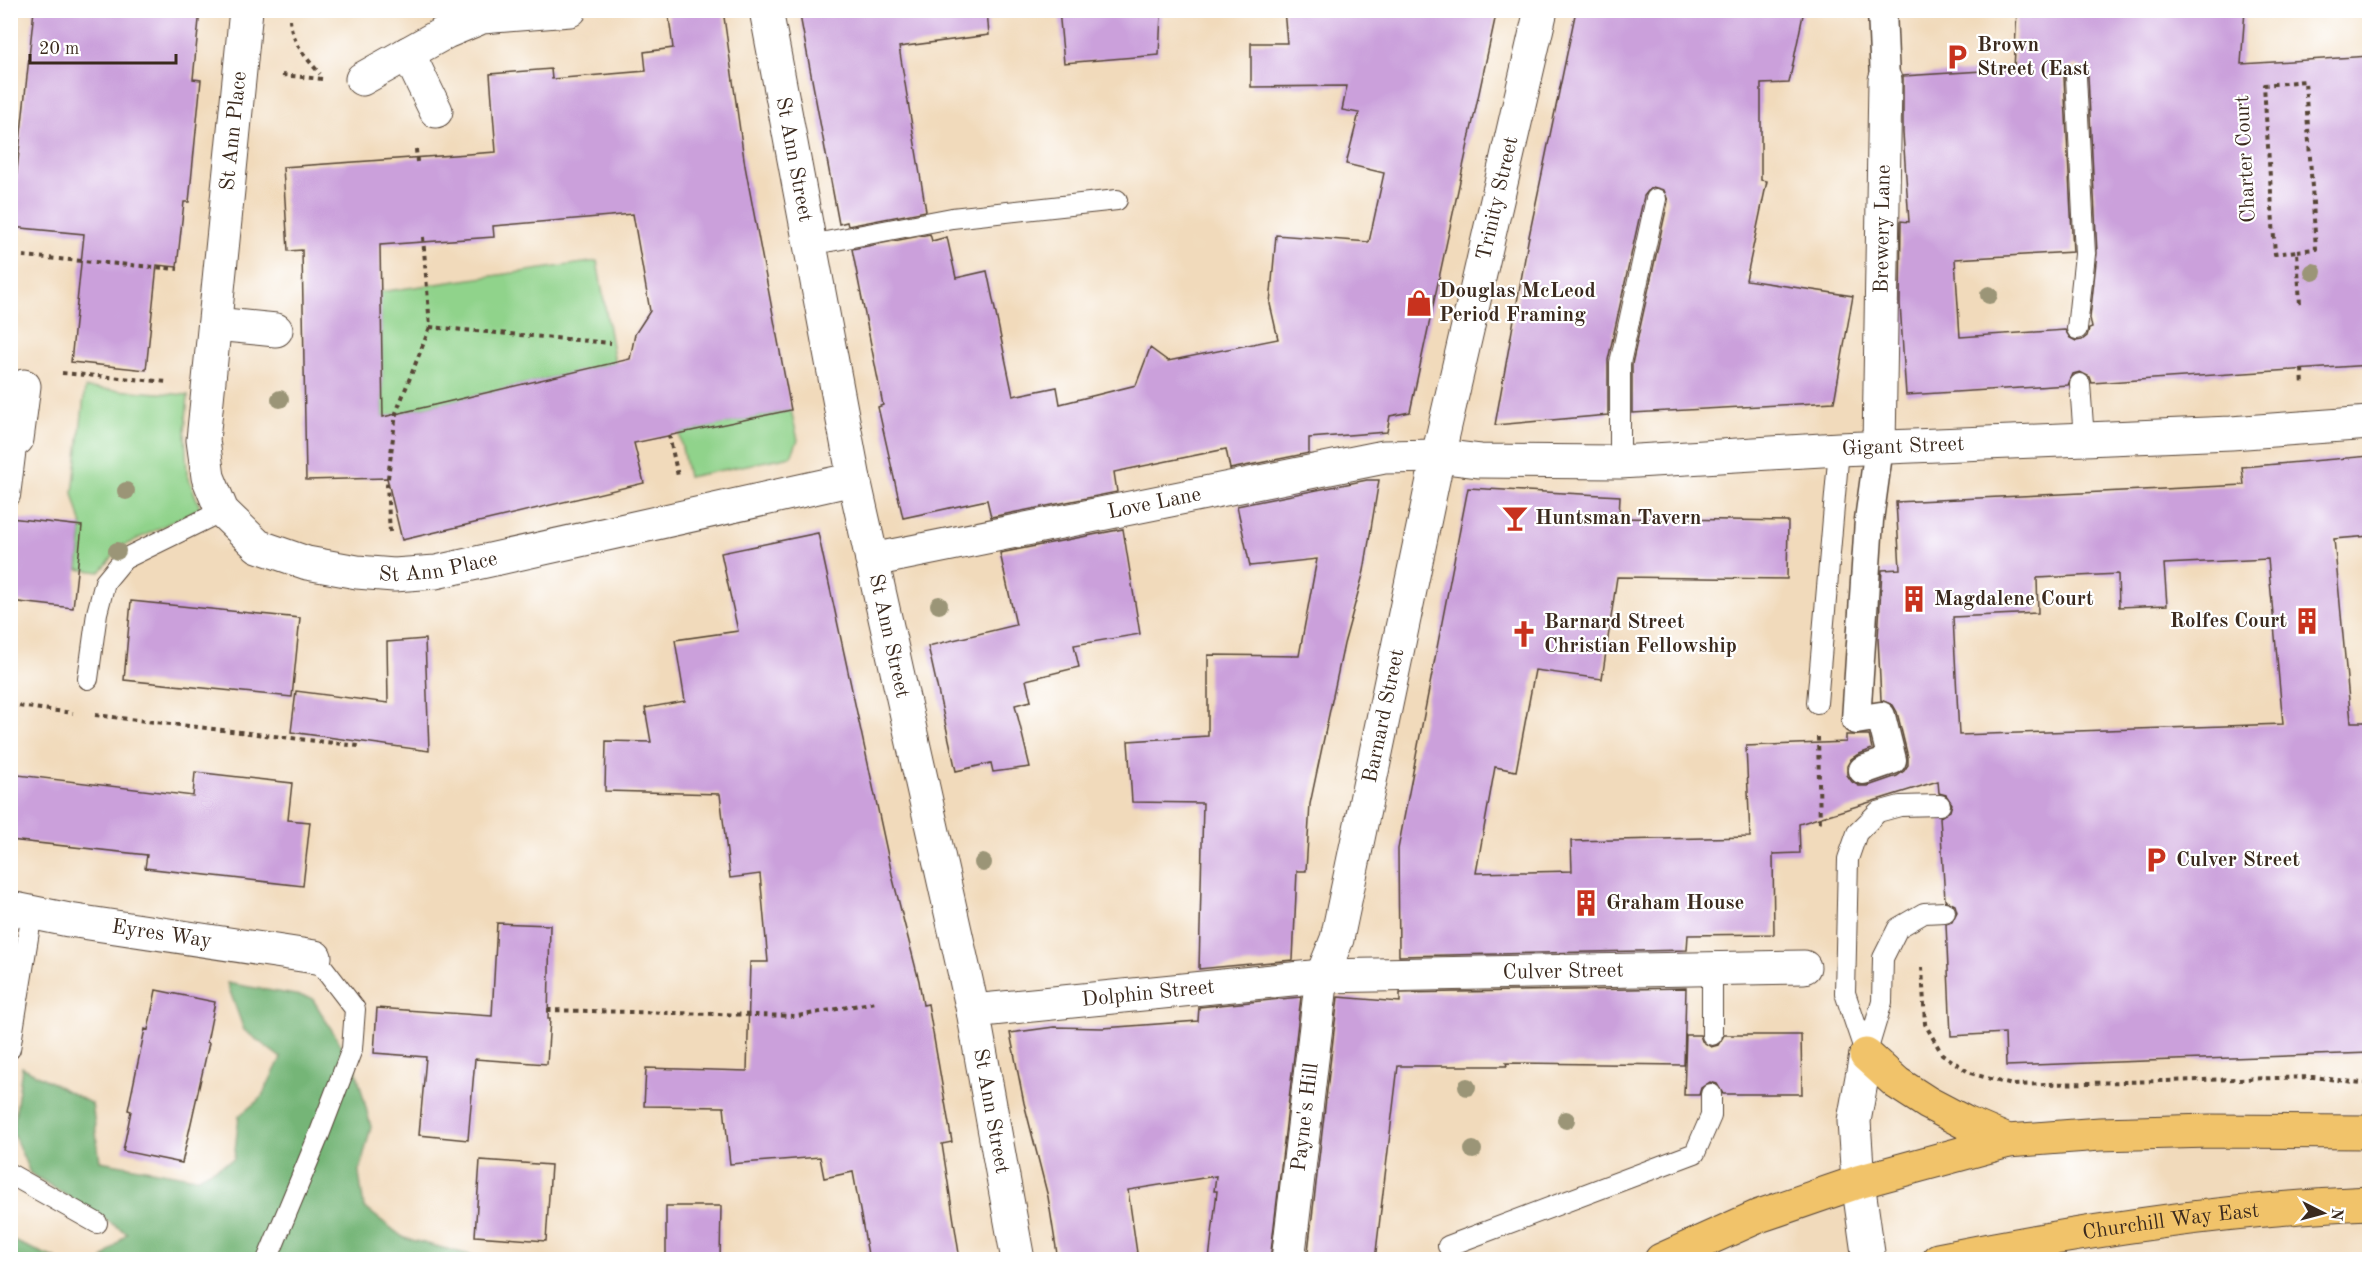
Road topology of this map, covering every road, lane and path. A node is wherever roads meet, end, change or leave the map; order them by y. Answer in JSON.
{"nodes":[{"id":1,"x":246,"y":10,"type":"edge"},
{"id":2,"x":290,"y":10,"type":"edge"},
{"id":3,"x":570,"y":10,"type":"edge"},
{"id":4,"x":766,"y":10,"type":"edge"},
{"id":5,"x":1541,"y":10,"type":"edge"},
{"id":6,"x":1882,"y":10,"type":"edge"},
{"id":7,"x":408,"y":53,"type":"junction"},
{"id":8,"x":241,"y":71,"type":"junction"},
{"id":9,"x":2076,"y":77,"type":"dead end"},
{"id":10,"x":362,"y":79,"type":"dead end"},
{"id":11,"x":1885,"y":80,"type":"joint"},
{"id":12,"x":436,"y":111,"type":"dead end"},
{"id":13,"x":1656,"y":199,"type":"dead end"},
{"id":14,"x":1117,"y":200,"type":"dead end"},
{"id":15,"x":423,"y":237,"type":"dead end"},
{"id":16,"x":810,"y":246,"type":"junction"},
{"id":17,"x":2297,"y":251,"type":"junction"},
{"id":18,"x":22,"y":256,"type":"dead end"},
{"id":19,"x":220,"y":273,"type":"junction"},
{"id":20,"x":2300,"y":305,"type":"dead end"},
{"id":21,"x":215,"y":324,"type":"junction"},
{"id":22,"x":430,"y":327,"type":"junction"},
{"id":23,"x":2077,"y":329,"type":"dead end"},
{"id":24,"x":276,"y":330,"type":"dead end"},
{"id":25,"x":611,"y":343,"type":"dead end"},
{"id":26,"x":2080,"y":384,"type":"dead end"},
{"id":27,"x":208,"y":385,"type":"junction"},
{"id":28,"x":24,"y":386,"type":"joint"},
{"id":29,"x":2370,"y":423,"type":"edge"},
{"id":30,"x":14,"y":439,"type":"edge"},
{"id":31,"x":2084,"y":439,"type":"junction"},
{"id":32,"x":1879,"y":447,"type":"junction"},
{"id":33,"x":1839,"y":448,"type":"junction"},
{"id":34,"x":1438,"y":456,"type":"junction"},
{"id":35,"x":1620,"y":462,"type":"junction"},
{"id":36,"x":854,"y":479,"type":"junction"},
{"id":37,"x":10,"y":496,"type":"edge"},
{"id":38,"x":222,"y":511,"type":"junction"},
{"id":39,"x":872,"y":560,"type":"junction"},
{"id":40,"x":394,"y":575,"type":"junction"},
{"id":41,"x":88,"y":679,"type":"dead end"},
{"id":42,"x":1817,"y":703,"type":"dead end"},
{"id":43,"x":10,"y":705,"type":"edge"},
{"id":44,"x":80,"y":713,"type":"dead end"},
{"id":45,"x":92,"y":715,"type":"dead end"},
{"id":46,"x":359,"y":746,"type":"dead end"},
{"id":47,"x":1863,"y":770,"type":"dead end"},
{"id":48,"x":1940,"y":805,"type":"dead end"},
{"id":49,"x":21,"y":910,"type":"edge"},
{"id":50,"x":1945,"y":912,"type":"dead end"},
{"id":51,"x":315,"y":957,"type":"joint"},
{"id":52,"x":1804,"y":967,"type":"dead end"},
{"id":53,"x":1922,"y":967,"type":"dead end"},
{"id":54,"x":1712,"y":969,"type":"junction"},
{"id":55,"x":1322,"y":976,"type":"junction"},
{"id":56,"x":876,"y":1002,"type":"dead end"},
{"id":57,"x":548,"y":1010,"type":"dead end"},
{"id":58,"x":973,"y":1011,"type":"junction"},
{"id":59,"x":1712,"y":1035,"type":"dead end"},
{"id":60,"x":10,"y":1049,"type":"edge"},
{"id":61,"x":1866,"y":1055,"type":"junction"},
{"id":62,"x":2370,"y":1084,"type":"edge"},
{"id":63,"x":1711,"y":1094,"type":"dead end"},
{"id":64,"x":2370,"y":1132,"type":"edge"},
{"id":65,"x":2008,"y":1141,"type":"junction"},
{"id":66,"x":10,"y":1174,"type":"edge"},
{"id":67,"x":1858,"y":1182,"type":"junction"},
{"id":68,"x":2370,"y":1203,"type":"edge"},
{"id":69,"x":97,"y":1223,"type":"dead end"},
{"id":70,"x":1449,"y":1246,"type":"dead end"},
{"id":71,"x":1942,"y":1259,"type":"edge"},
{"id":72,"x":267,"y":1260,"type":"edge"},
{"id":73,"x":1018,"y":1260,"type":"edge"},
{"id":74,"x":1288,"y":1260,"type":"edge"},
{"id":75,"x":1661,"y":1260,"type":"edge"},
{"id":76,"x":1869,"y":1260,"type":"edge"}],
"edges":[{"from":1,"to":8,"type":"street","name":"St Ann Place"},
{"from":2,"to":8,"type":"path"},
{"from":3,"to":7,"type":"street"},
{"from":4,"to":16,"type":"street","name":"St Ann Street"},
{"from":5,"to":34,"type":"street","name":"Trinity Street"},
{"from":6,"to":11,"type":"street","name":"Brewery Lane"},
{"from":7,"to":10,"type":"street"},
{"from":7,"to":12,"type":"street"},
{"from":8,"to":19,"type":"street","name":"St Ann Place"},
{"from":9,"to":23,"type":"lane"},
{"from":11,"to":32,"type":"street","name":"Brewery Lane"},
{"from":13,"to":35,"type":"lane"},
{"from":14,"to":16,"type":"lane"},
{"from":15,"to":22,"type":"path"},
{"from":16,"to":36,"type":"street","name":"St Ann Street"},
{"from":17,"to":17,"type":"path","name":"Charter Court"},
{"from":17,"to":20,"type":"path"},
{"from":18,"to":19,"type":"path"},
{"from":19,"to":21,"type":"street","name":"St Ann Place"},
{"from":21,"to":24,"type":"street"},
{"from":21,"to":27,"type":"street","name":"St Ann Place"},
{"from":22,"to":25,"type":"path"},
{"from":22,"to":40,"type":"path"},
{"from":26,"to":31,"type":"lane"},
{"from":27,"to":28,"type":"path"},
{"from":27,"to":38,"type":"street","name":"St Ann Place"},
{"from":28,"to":30,"type":"street"},
{"from":29,"to":31,"type":"street","name":"Gigant Street"},
{"from":30,"to":37,"type":"lane"},
{"from":31,"to":32,"type":"street","name":"Gigant Street"},
{"from":32,"to":33,"type":"street","name":"Gigant Street"},
{"from":32,"to":47,"type":"street"},
{"from":33,"to":35,"type":"street","name":"Gigant Street"},
{"from":33,"to":42,"type":"lane"},
{"from":34,"to":35,"type":"street","name":"Gigant Street"},
{"from":34,"to":39,"type":"street","name":"Love Lane"},
{"from":34,"to":55,"type":"street","name":"Barnard Street"},
{"from":36,"to":39,"type":"street","name":"St Ann Street"},
{"from":36,"to":40,"type":"street","name":"St Ann Place"},
{"from":38,"to":40,"type":"street","name":"St Ann Place"},
{"from":38,"to":41,"type":"lane"},
{"from":39,"to":58,"type":"street","name":"St Ann Street"},
{"from":43,"to":44,"type":"path"},
{"from":45,"to":46,"type":"path"},
{"from":48,"to":61,"type":"lane"},
{"from":49,"to":51,"type":"street","name":"Eyres Way"},
{"from":49,"to":60,"type":"lane"},
{"from":50,"to":61,"type":"lane"},
{"from":51,"to":72,"type":"lane"},
{"from":52,"to":54,"type":"street","name":"Culver Street"},
{"from":53,"to":62,"type":"path"},
{"from":54,"to":55,"type":"street","name":"Culver Street"},
{"from":54,"to":59,"type":"lane"},
{"from":55,"to":58,"type":"street","name":"Dolphin Street"},
{"from":55,"to":74,"type":"street","name":"Payne's Hill"},
{"from":56,"to":57,"type":"path"},
{"from":58,"to":73,"type":"street","name":"St Ann Street"},
{"from":61,"to":65,"type":"highway"},
{"from":61,"to":67,"type":"street"},
{"from":63,"to":70,"type":"lane"},
{"from":64,"to":65,"type":"highway"},
{"from":65,"to":67,"type":"highway"},
{"from":66,"to":69,"type":"lane"},
{"from":67,"to":75,"type":"highway"},
{"from":67,"to":76,"type":"street"},
{"from":68,"to":71,"type":"highway","name":"Churchill Way East"}]}
